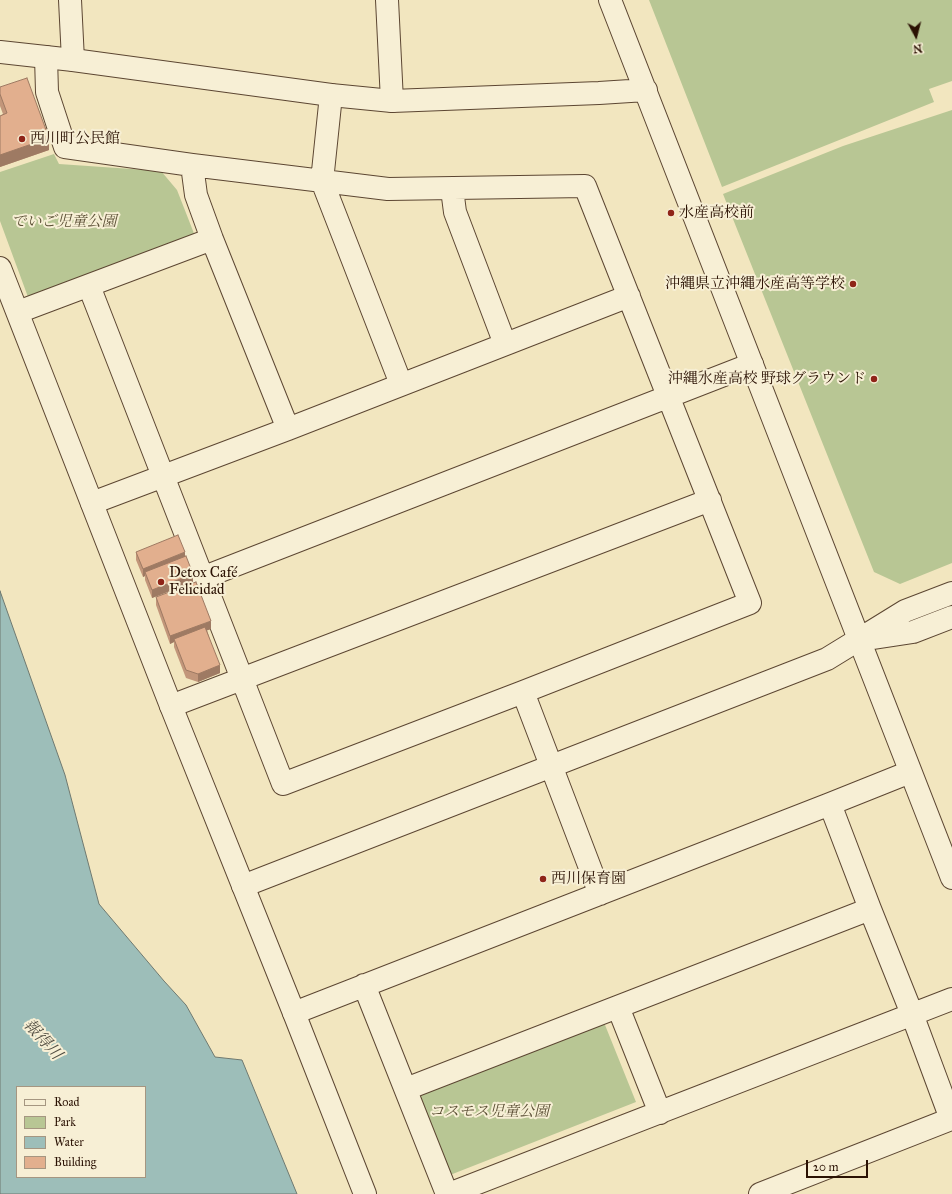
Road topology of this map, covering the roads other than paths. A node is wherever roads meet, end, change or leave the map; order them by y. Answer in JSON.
{"nodes":[{"id":1,"x":70,"y":0,"type":"edge"},
{"id":2,"x":387,"y":0,"type":"edge"},
{"id":3,"x":610,"y":0,"type":"edge"},
{"id":4,"x":0,"y":52,"type":"edge"},
{"id":5,"x":46,"y":57,"type":"junction"},
{"id":6,"x":73,"y":60,"type":"junction"},
{"id":7,"x":646,"y":90,"type":"junction"},
{"id":8,"x":331,"y":95,"type":"junction"},
{"id":9,"x":392,"y":101,"type":"junction"},
{"id":10,"x":192,"y":165,"type":"junction"},
{"id":11,"x":322,"y":181,"type":"junction"},
{"id":12,"x":452,"y":189,"type":"junction"},
{"id":13,"x":212,"y":239,"type":"junction"},
{"id":14,"x":0,"y":268,"type":"edge"},
{"id":15,"x":89,"y":286,"type":"junction"},
{"id":16,"x":629,"y":296,"type":"junction"},
{"id":17,"x":18,"y":312,"type":"junction"},
{"id":18,"x":506,"y":344,"type":"junction"},
{"id":19,"x":752,"y":364,"type":"junction"},
{"id":20,"x":401,"y":384,"type":"junction"},
{"id":21,"x":669,"y":396,"type":"junction"},
{"id":22,"x":288,"y":429,"type":"junction"},
{"id":23,"x":163,"y":476,"type":"junction"},
{"id":24,"x":710,"y":500,"type":"junction"},
{"id":25,"x":92,"y":503,"type":"junction"},
{"id":26,"x":202,"y":578,"type":"junction"},
{"id":27,"x":952,"y":593,"type":"edge"},
{"id":28,"x":952,"y":617,"type":"edge"},
{"id":29,"x":858,"y":640,"type":"junction"},
{"id":30,"x":242,"y":679,"type":"junction"},
{"id":31,"x":523,"y":692,"type":"junction"},
{"id":32,"x":171,"y":706,"type":"junction"},
{"id":33,"x":552,"y":767,"type":"junction"},
{"id":34,"x":910,"y":772,"type":"junction"},
{"id":35,"x":830,"y":804,"type":"junction"},
{"id":36,"x":952,"y":878,"type":"edge"},
{"id":37,"x":243,"y":886,"type":"junction"},
{"id":38,"x":600,"y":894,"type":"junction"},
{"id":39,"x":870,"y":909,"type":"junction"},
{"id":40,"x":364,"y":985,"type":"junction"},
{"id":41,"x":952,"y":999,"type":"edge"},
{"id":42,"x":618,"y":1007,"type":"junction"},
{"id":43,"x":294,"y":1013,"type":"junction"},
{"id":44,"x":912,"y":1014,"type":"junction"},
{"id":45,"x":406,"y":1089,"type":"junction"},
{"id":46,"x":660,"y":1113,"type":"junction"},
{"id":47,"x":365,"y":1194,"type":"edge"},
{"id":48,"x":448,"y":1194,"type":"edge"},
{"id":49,"x":760,"y":1194,"type":"edge"}],
"edges":[{"from":1,"to":6,"type":"street"},
{"from":2,"to":9,"type":"street"},
{"from":3,"to":7,"type":"street"},
{"from":4,"to":5,"type":"street"},
{"from":5,"to":6,"type":"street"},
{"from":5,"to":10,"type":"street"},
{"from":6,"to":8,"type":"street"},
{"from":7,"to":9,"type":"street"},
{"from":7,"to":19,"type":"street"},
{"from":8,"to":9,"type":"street"},
{"from":8,"to":11,"type":"street"},
{"from":10,"to":11,"type":"street"},
{"from":10,"to":13,"type":"street"},
{"from":11,"to":12,"type":"street"},
{"from":11,"to":20,"type":"street"},
{"from":12,"to":16,"type":"street"},
{"from":12,"to":18,"type":"street"},
{"from":13,"to":15,"type":"street"},
{"from":13,"to":22,"type":"street"},
{"from":14,"to":17,"type":"street"},
{"from":15,"to":17,"type":"street"},
{"from":15,"to":23,"type":"street"},
{"from":16,"to":18,"type":"street"},
{"from":16,"to":21,"type":"street"},
{"from":17,"to":25,"type":"street"},
{"from":18,"to":20,"type":"street"},
{"from":19,"to":21,"type":"street"},
{"from":19,"to":29,"type":"street"},
{"from":20,"to":22,"type":"street"},
{"from":21,"to":24,"type":"street"},
{"from":21,"to":26,"type":"street"},
{"from":22,"to":23,"type":"street"},
{"from":23,"to":25,"type":"street"},
{"from":23,"to":26,"type":"street"},
{"from":24,"to":30,"type":"street"},
{"from":24,"to":31,"type":"street"},
{"from":25,"to":32,"type":"street"},
{"from":26,"to":30,"type":"street"},
{"from":27,"to":29,"type":"street"},
{"from":28,"to":29,"type":"street"},
{"from":29,"to":33,"type":"street"},
{"from":29,"to":34,"type":"street"},
{"from":30,"to":31,"type":"street"},
{"from":30,"to":32,"type":"street"},
{"from":31,"to":33,"type":"street"},
{"from":32,"to":37,"type":"street"},
{"from":33,"to":37,"type":"street"},
{"from":33,"to":38,"type":"street"},
{"from":34,"to":35,"type":"street"},
{"from":34,"to":36,"type":"street"},
{"from":35,"to":38,"type":"street"},
{"from":35,"to":39,"type":"street"},
{"from":37,"to":43,"type":"street"},
{"from":38,"to":40,"type":"street"},
{"from":39,"to":42,"type":"street"},
{"from":39,"to":44,"type":"street"},
{"from":40,"to":43,"type":"street"},
{"from":40,"to":45,"type":"street"},
{"from":41,"to":44,"type":"street"},
{"from":42,"to":45,"type":"street"},
{"from":42,"to":46,"type":"street"},
{"from":43,"to":47,"type":"street"},
{"from":44,"to":46,"type":"street"},
{"from":44,"to":49,"type":"street"},
{"from":45,"to":48,"type":"street"},
{"from":46,"to":48,"type":"street"}]}
